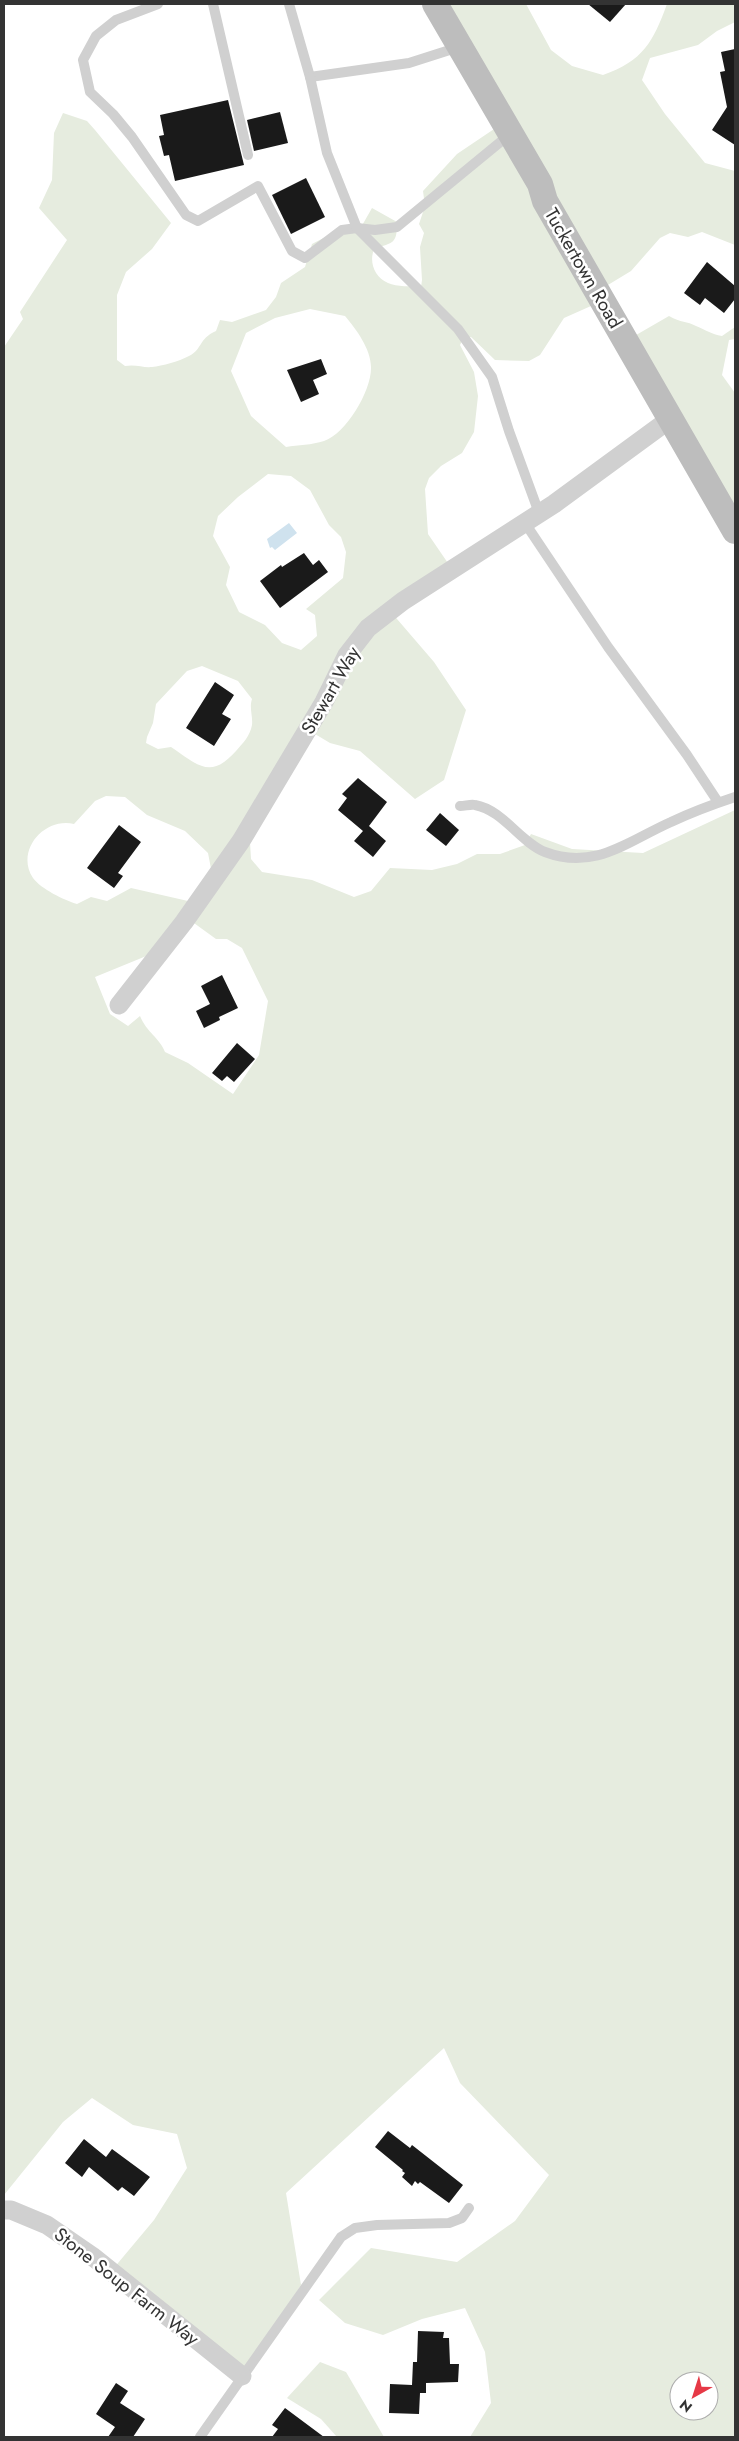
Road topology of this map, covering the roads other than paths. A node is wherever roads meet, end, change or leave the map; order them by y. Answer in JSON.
{"nodes":[{"id":1,"x":158,"y":4,"type":"edge"},
{"id":2,"x":213,"y":4,"type":"edge"},
{"id":3,"x":289,"y":4,"type":"edge"},
{"id":4,"x":435,"y":4,"type":"edge"},
{"id":5,"x":460,"y":46,"type":"junction"},
{"id":6,"x":310,"y":77,"type":"junction"},
{"id":7,"x":510,"y":134,"type":"junction"},
{"id":8,"x":248,"y":155,"type":"dead end"},
{"id":9,"x":357,"y":228,"type":"junction"},
{"id":10,"x":670,"y":419,"type":"junction"},
{"id":11,"x":532,"y":518,"type":"junction"},
{"id":12,"x":735,"y":531,"type":"edge"},
{"id":13,"x":735,"y":797,"type":"edge"},
{"id":14,"x":718,"y":802,"type":"junction"},
{"id":15,"x":460,"y":806,"type":"dead end"},
{"id":16,"x":119,"y":1005,"type":"dead end"},
{"id":17,"x":469,"y":2208,"type":"dead end"},
{"id":18,"x":4,"y":2210,"type":"edge"},
{"id":19,"x":242,"y":2376,"type":"junction"},
{"id":20,"x":200,"y":2437,"type":"edge"}],
"edges":[{"from":1,"to":9,"type":"lane"},
{"from":2,"to":8,"type":"lane"},
{"from":3,"to":6,"type":"lane"},
{"from":4,"to":5,"type":"street","name":"Tuckertown Road"},
{"from":5,"to":6,"type":"lane"},
{"from":5,"to":7,"type":"street","name":"Tuckertown Road"},
{"from":6,"to":9,"type":"lane"},
{"from":7,"to":9,"type":"lane"},
{"from":7,"to":10,"type":"street","name":"Tuckertown Road"},
{"from":9,"to":11,"type":"lane"},
{"from":10,"to":11,"type":"street","name":"Stewart Way"},
{"from":10,"to":12,"type":"street","name":"Tuckertown Road"},
{"from":11,"to":14,"type":"lane"},
{"from":11,"to":16,"type":"street","name":"Stewart Way"},
{"from":13,"to":14,"type":"lane"},
{"from":14,"to":15,"type":"lane"},
{"from":17,"to":19,"type":"lane"},
{"from":18,"to":19,"type":"street","name":"Stone Soup Farm Way"},
{"from":19,"to":20,"type":"lane"}]}
